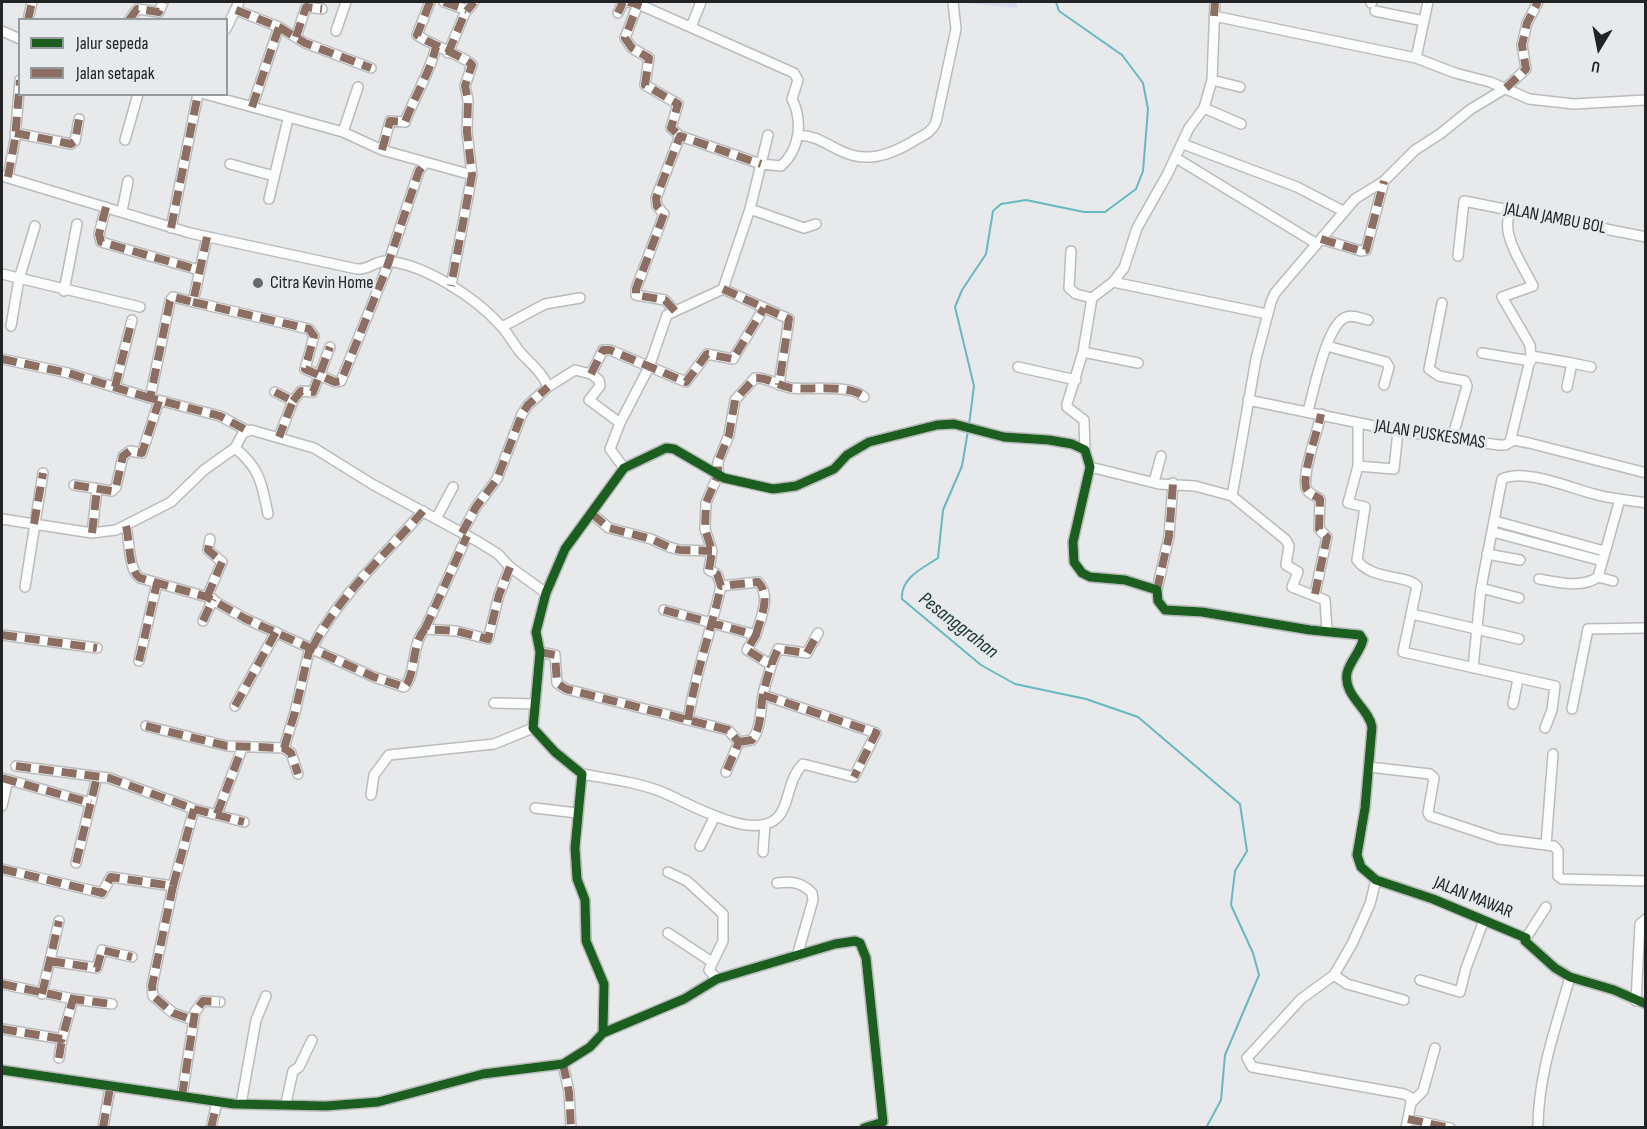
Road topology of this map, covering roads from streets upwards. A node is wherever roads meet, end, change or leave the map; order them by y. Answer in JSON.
{"nodes":[{"id":1,"x":32,"y":2,"type":"edge"},
{"id":2,"x":163,"y":2,"type":"edge"},
{"id":3,"x":346,"y":2,"type":"edge"},
{"id":4,"x":430,"y":2,"type":"edge"},
{"id":5,"x":444,"y":2,"type":"edge"},
{"id":6,"x":474,"y":2,"type":"edge"},
{"id":7,"x":623,"y":2,"type":"edge"},
{"id":8,"x":628,"y":2,"type":"edge"},
{"id":9,"x":701,"y":2,"type":"edge"},
{"id":10,"x":953,"y":2,"type":"edge"},
{"id":11,"x":1215,"y":2,"type":"edge"},
{"id":12,"x":1428,"y":2,"type":"edge"},
{"id":13,"x":1538,"y":2,"type":"edge"},
{"id":14,"x":639,"y":3,"type":"edge"},
{"id":15,"x":1373,"y":5,"type":"edge"},
{"id":16,"x":238,"y":6,"type":"edge"},
{"id":17,"x":322,"y":9,"type":"dead end"},
{"id":18,"x":467,"y":10,"type":"junction"},
{"id":19,"x":618,"y":13,"type":"dead end"},
{"id":20,"x":1214,"y":16,"type":"junction"},
{"id":21,"x":28,"y":18,"type":"edge"},
{"id":22,"x":130,"y":18,"type":"edge"},
{"id":23,"x":1424,"y":21,"type":"junction"},
{"id":24,"x":228,"y":25,"type":"edge"},
{"id":25,"x":279,"y":27,"type":"junction"},
{"id":26,"x":691,"y":27,"type":"junction"},
{"id":27,"x":2,"y":31,"type":"edge"},
{"id":28,"x":336,"y":31,"type":"dead end"},
{"id":29,"x":296,"y":37,"type":"junction"},
{"id":30,"x":18,"y":38,"type":"edge"},
{"id":31,"x":436,"y":47,"type":"junction"},
{"id":32,"x":448,"y":53,"type":"junction"},
{"id":33,"x":1416,"y":58,"type":"junction"},
{"id":34,"x":371,"y":68,"type":"dead end"},
{"id":35,"x":1212,"y":80,"type":"junction"},
{"id":36,"x":357,"y":87,"type":"dead end"},
{"id":37,"x":1240,"y":87,"type":"dead end"},
{"id":38,"x":1506,"y":88,"type":"junction"},
{"id":39,"x":18,"y":96,"type":"edge"},
{"id":40,"x":137,"y":96,"type":"edge"},
{"id":41,"x":198,"y":96,"type":"edge"},
{"id":42,"x":212,"y":96,"type":"edge"},
{"id":43,"x":1646,"y":100,"type":"edge"},
{"id":44,"x":252,"y":107,"type":"junction"},
{"id":45,"x":1204,"y":108,"type":"junction"},
{"id":46,"x":79,"y":119,"type":"dead end"},
{"id":47,"x":288,"y":119,"type":"junction"},
{"id":48,"x":1241,"y":124,"type":"dead end"},
{"id":49,"x":343,"y":132,"type":"junction"},
{"id":50,"x":15,"y":133,"type":"junction"},
{"id":51,"x":768,"y":135,"type":"dead end"},
{"id":52,"x":798,"y":135,"type":"junction"},
{"id":53,"x":680,"y":136,"type":"junction"},
{"id":54,"x":125,"y":140,"type":"dead end"},
{"id":55,"x":1183,"y":144,"type":"junction"},
{"id":56,"x":382,"y":150,"type":"junction"},
{"id":57,"x":1176,"y":158,"type":"junction"},
{"id":58,"x":426,"y":163,"type":"junction"},
{"id":59,"x":230,"y":164,"type":"dead end"},
{"id":60,"x":761,"y":164,"type":"junction"},
{"id":61,"x":472,"y":175,"type":"junction"},
{"id":62,"x":274,"y":176,"type":"junction"},
{"id":63,"x":5,"y":177,"type":"edge"},
{"id":64,"x":128,"y":181,"type":"dead end"},
{"id":65,"x":1384,"y":181,"type":"junction"},
{"id":66,"x":269,"y":199,"type":"dead end"},
{"id":67,"x":106,"y":207,"type":"junction"},
{"id":68,"x":750,"y":209,"type":"junction"},
{"id":69,"x":122,"y":211,"type":"junction"},
{"id":70,"x":1343,"y":211,"type":"junction"},
{"id":71,"x":1512,"y":211,"type":"junction"},
{"id":72,"x":77,"y":224,"type":"dead end"},
{"id":73,"x":816,"y":224,"type":"dead end"},
{"id":74,"x":35,"y":226,"type":"dead end"},
{"id":75,"x":171,"y":228,"type":"junction"},
{"id":76,"x":207,"y":237,"type":"junction"},
{"id":77,"x":1646,"y":237,"type":"edge"},
{"id":78,"x":1319,"y":242,"type":"junction"},
{"id":79,"x":1071,"y":251,"type":"dead end"},
{"id":80,"x":1458,"y":256,"type":"dead end"},
{"id":81,"x":388,"y":261,"type":"junction"},
{"id":82,"x":199,"y":270,"type":"junction"},
{"id":83,"x":2,"y":274,"type":"edge"},
{"id":84,"x":19,"y":279,"type":"junction"},
{"id":85,"x":1113,"y":282,"type":"junction"},
{"id":86,"x":451,"y":286,"type":"junction"},
{"id":87,"x":723,"y":290,"type":"junction"},
{"id":88,"x":64,"y":291,"type":"junction"},
{"id":89,"x":580,"y":298,"type":"dead end"},
{"id":90,"x":1092,"y":298,"type":"junction"},
{"id":91,"x":193,"y":302,"type":"junction"},
{"id":92,"x":1442,"y":303,"type":"dead end"},
{"id":93,"x":140,"y":307,"type":"dead end"},
{"id":94,"x":764,"y":308,"type":"junction"},
{"id":95,"x":675,"y":310,"type":"junction"},
{"id":96,"x":1267,"y":314,"type":"junction"},
{"id":97,"x":132,"y":320,"type":"dead end"},
{"id":98,"x":1368,"y":320,"type":"dead end"},
{"id":99,"x":11,"y":326,"type":"dead end"},
{"id":100,"x":502,"y":327,"type":"junction"},
{"id":101,"x":1327,"y":346,"type":"junction"},
{"id":102,"x":330,"y":347,"type":"dead end"},
{"id":103,"x":1083,"y":352,"type":"junction"},
{"id":104,"x":1482,"y":353,"type":"dead end"},
{"id":105,"x":1531,"y":358,"type":"junction"},
{"id":106,"x":2,"y":359,"type":"edge"},
{"id":107,"x":1138,"y":363,"type":"dead end"},
{"id":108,"x":1572,"y":363,"type":"junction"},
{"id":109,"x":649,"y":367,"type":"junction"},
{"id":110,"x":1591,"y":367,"type":"dead end"},
{"id":111,"x":1018,"y":368,"type":"dead end"},
{"id":112,"x":591,"y":374,"type":"junction"},
{"id":113,"x":320,"y":375,"type":"junction"},
{"id":114,"x":1076,"y":381,"type":"junction"},
{"id":115,"x":779,"y":385,"type":"junction"},
{"id":116,"x":1384,"y":386,"type":"dead end"},
{"id":117,"x":116,"y":387,"type":"junction"},
{"id":118,"x":548,"y":387,"type":"junction"},
{"id":119,"x":1567,"y":387,"type":"dead end"},
{"id":120,"x":275,"y":393,"type":"dead end"},
{"id":121,"x":864,"y":397,"type":"dead end"},
{"id":122,"x":155,"y":399,"type":"junction"},
{"id":123,"x":1248,"y":400,"type":"junction"},
{"id":124,"x":293,"y":401,"type":"junction"},
{"id":125,"x":1308,"y":411,"type":"junction"},
{"id":126,"x":1322,"y":414,"type":"junction"},
{"id":127,"x":620,"y":423,"type":"junction"},
{"id":128,"x":1358,"y":428,"type":"dead end"},
{"id":129,"x":246,"y":430,"type":"junction"},
{"id":130,"x":1398,"y":431,"type":"junction"},
{"id":131,"x":279,"y":437,"type":"junction"},
{"id":132,"x":1452,"y":439,"type":"junction"},
{"id":133,"x":1510,"y":442,"type":"junction"},
{"id":134,"x":235,"y":448,"type":"junction"},
{"id":135,"x":1084,"y":450,"type":"junction"},
{"id":136,"x":1161,"y":456,"type":"dead end"},
{"id":137,"x":1358,"y":466,"type":"junction"},
{"id":138,"x":1090,"y":467,"type":"junction"},
{"id":139,"x":624,"y":468,"type":"junction"},
{"id":140,"x":43,"y":473,"type":"dead end"},
{"id":141,"x":1646,"y":473,"type":"edge"},
{"id":142,"x":718,"y":476,"type":"junction"},
{"id":143,"x":1154,"y":482,"type":"junction"},
{"id":144,"x":1173,"y":483,"type":"junction"},
{"id":145,"x":74,"y":485,"type":"dead end"},
{"id":146,"x":453,"y":487,"type":"dead end"},
{"id":147,"x":97,"y":489,"type":"junction"},
{"id":148,"x":1232,"y":496,"type":"junction"},
{"id":149,"x":1620,"y":499,"type":"junction"},
{"id":150,"x":1646,"y":503,"type":"edge"},
{"id":151,"x":423,"y":511,"type":"junction"},
{"id":152,"x":268,"y":514,"type":"dead end"},
{"id":153,"x":592,"y":514,"type":"junction"},
{"id":154,"x":2,"y":519,"type":"edge"},
{"id":155,"x":436,"y":519,"type":"junction"},
{"id":156,"x":1495,"y":521,"type":"junction"},
{"id":157,"x":33,"y":524,"type":"junction"},
{"id":158,"x":126,"y":526,"type":"junction"},
{"id":159,"x":1493,"y":532,"type":"junction"},
{"id":160,"x":92,"y":533,"type":"junction"},
{"id":161,"x":464,"y":535,"type":"junction"},
{"id":162,"x":210,"y":538,"type":"dead end"},
{"id":163,"x":712,"y":551,"type":"junction"},
{"id":164,"x":1487,"y":554,"type":"junction"},
{"id":165,"x":1603,"y":556,"type":"junction"},
{"id":166,"x":1520,"y":560,"type":"dead end"},
{"id":167,"x":510,"y":567,"type":"junction"},
{"id":168,"x":1598,"y":577,"type":"junction"},
{"id":169,"x":1539,"y":579,"type":"dead end"},
{"id":170,"x":1613,"y":581,"type":"dead end"},
{"id":171,"x":157,"y":583,"type":"junction"},
{"id":172,"x":721,"y":586,"type":"junction"},
{"id":173,"x":25,"y":587,"type":"dead end"},
{"id":174,"x":1481,"y":588,"type":"junction"},
{"id":175,"x":1157,"y":590,"type":"junction"},
{"id":176,"x":546,"y":594,"type":"junction"},
{"id":177,"x":1315,"y":594,"type":"junction"},
{"id":178,"x":210,"y":598,"type":"junction"},
{"id":179,"x":1519,"y":598,"type":"dead end"},
{"id":180,"x":664,"y":610,"type":"dead end"},
{"id":181,"x":1412,"y":614,"type":"junction"},
{"id":182,"x":203,"y":621,"type":"dead end"},
{"id":183,"x":713,"y":623,"type":"junction"},
{"id":184,"x":1646,"y":628,"type":"edge"},
{"id":185,"x":425,"y":629,"type":"junction"},
{"id":186,"x":1476,"y":629,"type":"junction"},
{"id":187,"x":1327,"y":631,"type":"junction"},
{"id":188,"x":276,"y":632,"type":"junction"},
{"id":189,"x":818,"y":633,"type":"dead end"},
{"id":190,"x":2,"y":635,"type":"edge"},
{"id":191,"x":756,"y":635,"type":"junction"},
{"id":192,"x":1519,"y":639,"type":"dead end"},
{"id":193,"x":311,"y":647,"type":"junction"},
{"id":194,"x":97,"y":648,"type":"dead end"},
{"id":195,"x":540,"y":652,"type":"junction"},
{"id":196,"x":139,"y":661,"type":"dead end"},
{"id":197,"x":771,"y":665,"type":"junction"},
{"id":198,"x":1473,"y":668,"type":"junction"},
{"id":199,"x":1518,"y":679,"type":"junction"},
{"id":200,"x":763,"y":696,"type":"junction"},
{"id":201,"x":494,"y":703,"type":"dead end"},
{"id":202,"x":535,"y":704,"type":"junction"},
{"id":203,"x":1514,"y":704,"type":"dead end"},
{"id":204,"x":235,"y":706,"type":"dead end"},
{"id":205,"x":1572,"y":709,"type":"dead end"},
{"id":206,"x":688,"y":720,"type":"junction"},
{"id":207,"x":146,"y":726,"type":"dead end"},
{"id":208,"x":533,"y":728,"type":"junction"},
{"id":209,"x":1545,"y":728,"type":"dead end"},
{"id":210,"x":739,"y":742,"type":"junction"},
{"id":211,"x":243,"y":746,"type":"junction"},
{"id":212,"x":284,"y":748,"type":"junction"},
{"id":213,"x":1553,"y":754,"type":"dead end"},
{"id":214,"x":16,"y":766,"type":"dead end"},
{"id":215,"x":1369,"y":767,"type":"junction"},
{"id":216,"x":726,"y":772,"type":"dead end"},
{"id":217,"x":298,"y":774,"type":"dead end"},
{"id":218,"x":582,"y":774,"type":"junction"},
{"id":219,"x":97,"y":777,"type":"junction"},
{"id":220,"x":5,"y":779,"type":"edge"},
{"id":221,"x":371,"y":795,"type":"dead end"},
{"id":222,"x":91,"y":802,"type":"junction"},
{"id":223,"x":2,"y":806,"type":"edge"},
{"id":224,"x":535,"y":808,"type":"dead end"},
{"id":225,"x":194,"y":809,"type":"junction"},
{"id":226,"x":577,"y":813,"type":"junction"},
{"id":227,"x":217,"y":814,"type":"junction"},
{"id":228,"x":715,"y":816,"type":"junction"},
{"id":229,"x":244,"y":822,"type":"dead end"},
{"id":230,"x":765,"y":824,"type":"junction"},
{"id":231,"x":1546,"y":845,"type":"junction"},
{"id":232,"x":700,"y":846,"type":"dead end"},
{"id":233,"x":763,"y":852,"type":"dead end"},
{"id":234,"x":76,"y":863,"type":"dead end"},
{"id":235,"x":2,"y":869,"type":"edge"},
{"id":236,"x":668,"y":872,"type":"dead end"},
{"id":237,"x":1376,"y":880,"type":"junction"},
{"id":238,"x":1646,"y":881,"type":"edge"},
{"id":239,"x":777,"y":883,"type":"dead end"},
{"id":240,"x":174,"y":886,"type":"junction"},
{"id":241,"x":1546,"y":907,"type":"dead end"},
{"id":242,"x":1484,"y":920,"type":"junction"},
{"id":243,"x":1646,"y":920,"type":"edge"},
{"id":244,"x":59,"y":921,"type":"dead end"},
{"id":245,"x":668,"y":933,"type":"dead end"},
{"id":246,"x":1526,"y":938,"type":"junction"},
{"id":247,"x":797,"y":956,"type":"junction"},
{"id":248,"x":132,"y":957,"type":"dead end"},
{"id":249,"x":50,"y":961,"type":"junction"},
{"id":250,"x":711,"y":962,"type":"junction"},
{"id":251,"x":1334,"y":975,"type":"junction"},
{"id":252,"x":1570,"y":977,"type":"junction"},
{"id":253,"x":717,"y":979,"type":"junction"},
{"id":254,"x":1420,"y":980,"type":"dead end"},
{"id":255,"x":2,"y":984,"type":"edge"},
{"id":256,"x":42,"y":994,"type":"junction"},
{"id":257,"x":266,"y":996,"type":"dead end"},
{"id":258,"x":73,"y":999,"type":"junction"},
{"id":259,"x":1404,"y":1000,"type":"dead end"},
{"id":260,"x":220,"y":1002,"type":"dead end"},
{"id":261,"x":1641,"y":1002,"type":"edge"},
{"id":262,"x":112,"y":1004,"type":"dead end"},
{"id":263,"x":193,"y":1020,"type":"junction"},
{"id":264,"x":2,"y":1029,"type":"edge"},
{"id":265,"x":603,"y":1033,"type":"junction"},
{"id":266,"x":62,"y":1039,"type":"junction"},
{"id":267,"x":312,"y":1040,"type":"dead end"},
{"id":268,"x":1435,"y":1048,"type":"dead end"},
{"id":269,"x":59,"y":1058,"type":"dead end"},
{"id":270,"x":563,"y":1064,"type":"junction"},
{"id":271,"x":2,"y":1070,"type":"edge"},
{"id":272,"x":110,"y":1088,"type":"junction"},
{"id":273,"x":182,"y":1096,"type":"junction"},
{"id":274,"x":217,"y":1102,"type":"junction"},
{"id":275,"x":286,"y":1103,"type":"junction"},
{"id":276,"x":1411,"y":1103,"type":"junction"},
{"id":277,"x":241,"y":1104,"type":"junction"},
{"id":278,"x":1407,"y":1124,"type":"edge"},
{"id":279,"x":103,"y":1128,"type":"edge"},
{"id":280,"x":211,"y":1128,"type":"edge"},
{"id":281,"x":571,"y":1128,"type":"edge"},
{"id":282,"x":864,"y":1128,"type":"edge"},
{"id":283,"x":1450,"y":1128,"type":"edge"},
{"id":284,"x":1538,"y":1128,"type":"edge"}],
"edges":[{"from":1,"to":21,"type":"street"},
{"from":2,"to":22,"type":"street"},
{"from":3,"to":28,"type":"street"},
{"from":4,"to":31,"type":"street"},
{"from":5,"to":18,"type":"street"},
{"from":6,"to":18,"type":"street"},
{"from":7,"to":19,"type":"street"},
{"from":8,"to":14,"type":"street"},
{"from":9,"to":26,"type":"street"},
{"from":10,"to":52,"type":"street"},
{"from":11,"to":20,"type":"street"},
{"from":12,"to":23,"type":"street"},
{"from":13,"to":38,"type":"street"},
{"from":14,"to":26,"type":"street"},
{"from":14,"to":53,"type":"street"},
{"from":15,"to":23,"type":"street"},
{"from":16,"to":24,"type":"street"},
{"from":16,"to":25,"type":"street"},
{"from":17,"to":29,"type":"street"},
{"from":18,"to":32,"type":"street"},
{"from":20,"to":33,"type":"street"},
{"from":20,"to":35,"type":"street"},
{"from":23,"to":33,"type":"street"},
{"from":25,"to":29,"type":"street"},
{"from":25,"to":44,"type":"street"},
{"from":26,"to":52,"type":"street"},
{"from":27,"to":30,"type":"street"},
{"from":29,"to":34,"type":"street"},
{"from":31,"to":32,"type":"street"},
{"from":31,"to":56,"type":"street"},
{"from":32,"to":61,"type":"street"},
{"from":33,"to":38,"type":"street"},
{"from":35,"to":37,"type":"street"},
{"from":35,"to":45,"type":"street"},
{"from":36,"to":49,"type":"street"},
{"from":38,"to":43,"type":"street"},
{"from":38,"to":65,"type":"street"},
{"from":39,"to":50,"type":"street"},
{"from":40,"to":54,"type":"street"},
{"from":41,"to":75,"type":"street"},
{"from":42,"to":44,"type":"street"},
{"from":44,"to":47,"type":"street"},
{"from":45,"to":48,"type":"street"},
{"from":45,"to":55,"type":"street"},
{"from":46,"to":50,"type":"street"},
{"from":47,"to":49,"type":"street"},
{"from":47,"to":62,"type":"street"},
{"from":49,"to":56,"type":"street"},
{"from":50,"to":63,"type":"street"},
{"from":51,"to":60,"type":"street"},
{"from":52,"to":60,"type":"street"},
{"from":53,"to":60,"type":"street"},
{"from":53,"to":95,"type":"street"},
{"from":55,"to":57,"type":"street"},
{"from":55,"to":70,"type":"street"},
{"from":56,"to":58,"type":"street"},
{"from":57,"to":78,"type":"street"},
{"from":57,"to":85,"type":"street"},
{"from":58,"to":61,"type":"street"},
{"from":58,"to":81,"type":"street"},
{"from":59,"to":62,"type":"street"},
{"from":60,"to":68,"type":"street"},
{"from":61,"to":86,"type":"street"},
{"from":62,"to":66,"type":"street"},
{"from":63,"to":67,"type":"street"},
{"from":64,"to":69,"type":"street"},
{"from":65,"to":70,"type":"street"},
{"from":65,"to":78,"type":"street"},
{"from":67,"to":69,"type":"street"},
{"from":67,"to":82,"type":"street"},
{"from":68,"to":73,"type":"street"},
{"from":68,"to":87,"type":"street"},
{"from":69,"to":75,"type":"street"},
{"from":70,"to":78,"type":"street"},
{"from":71,"to":77,"type":"street","name":"JALAN JAMBU BOL"},
{"from":71,"to":80,"type":"street","name":"JALAN JAMBU BOL"},
{"from":71,"to":105,"type":"street"},
{"from":72,"to":88,"type":"street"},
{"from":74,"to":84,"type":"street"},
{"from":75,"to":76,"type":"street"},
{"from":76,"to":81,"type":"street"},
{"from":76,"to":82,"type":"street"},
{"from":78,"to":96,"type":"street"},
{"from":79,"to":90,"type":"street"},
{"from":81,"to":86,"type":"street"},
{"from":81,"to":113,"type":"street"},
{"from":82,"to":91,"type":"street"},
{"from":83,"to":84,"type":"street"},
{"from":84,"to":88,"type":"street"},
{"from":84,"to":99,"type":"street"},
{"from":85,"to":90,"type":"street"},
{"from":85,"to":96,"type":"street"},
{"from":86,"to":100,"type":"street"},
{"from":87,"to":94,"type":"street"},
{"from":87,"to":95,"type":"street"},
{"from":88,"to":93,"type":"street"},
{"from":89,"to":100,"type":"street"},
{"from":90,"to":103,"type":"street"},
{"from":91,"to":113,"type":"street"},
{"from":91,"to":122,"type":"street"},
{"from":92,"to":132,"type":"street"},
{"from":94,"to":109,"type":"street"},
{"from":94,"to":115,"type":"street"},
{"from":95,"to":109,"type":"street"},
{"from":96,"to":123,"type":"street"},
{"from":97,"to":117,"type":"street"},
{"from":98,"to":101,"type":"street"},
{"from":100,"to":118,"type":"street"},
{"from":101,"to":116,"type":"street"},
{"from":101,"to":125,"type":"street"},
{"from":102,"to":113,"type":"street"},
{"from":103,"to":107,"type":"street"},
{"from":103,"to":114,"type":"street"},
{"from":104,"to":105,"type":"street"},
{"from":105,"to":108,"type":"street"},
{"from":105,"to":133,"type":"street"},
{"from":106,"to":117,"type":"street"},
{"from":108,"to":110,"type":"street"},
{"from":108,"to":119,"type":"street"},
{"from":109,"to":112,"type":"street"},
{"from":109,"to":127,"type":"street"},
{"from":111,"to":114,"type":"street"},
{"from":112,"to":118,"type":"street"},
{"from":112,"to":127,"type":"street"},
{"from":113,"to":124,"type":"street"},
{"from":114,"to":135,"type":"street"},
{"from":115,"to":121,"type":"street"},
{"from":115,"to":142,"type":"street"},
{"from":117,"to":122,"type":"street"},
{"from":118,"to":161,"type":"street"},
{"from":120,"to":124,"type":"street"},
{"from":122,"to":129,"type":"street"},
{"from":122,"to":147,"type":"street"},
{"from":123,"to":125,"type":"street","name":"JALAN PUSKESMAS"},
{"from":123,"to":148,"type":"street"},
{"from":124,"to":131,"type":"street"},
{"from":125,"to":126,"type":"street","name":"JALAN PUSKESMAS"},
{"from":126,"to":130,"type":"street","name":"JALAN PUSKESMAS"},
{"from":126,"to":177,"type":"street"},
{"from":127,"to":139,"type":"street"},
{"from":128,"to":137,"type":"street"},
{"from":129,"to":131,"type":"street"},
{"from":129,"to":134,"type":"street"},
{"from":130,"to":132,"type":"street","name":"JALAN PUSKESMAS"},
{"from":130,"to":137,"type":"street"},
{"from":131,"to":151,"type":"street"},
{"from":132,"to":133,"type":"street","name":"JALAN PUSKESMAS"},
{"from":133,"to":141,"type":"street","name":"JALAN PUSKESMAS"},
{"from":134,"to":152,"type":"street"},
{"from":134,"to":158,"type":"street"},
{"from":135,"to":138,"type":"street"},
{"from":135,"to":142,"type":"street"},
{"from":136,"to":143,"type":"street"},
{"from":137,"to":181,"type":"street"},
{"from":138,"to":143,"type":"street"},
{"from":138,"to":175,"type":"street"},
{"from":139,"to":142,"type":"street"},
{"from":139,"to":153,"type":"street"},
{"from":140,"to":157,"type":"street"},
{"from":142,"to":163,"type":"street"},
{"from":143,"to":144,"type":"street"},
{"from":144,"to":148,"type":"street"},
{"from":144,"to":175,"type":"street"},
{"from":145,"to":147,"type":"street"},
{"from":146,"to":155,"type":"street"},
{"from":147,"to":160,"type":"street"},
{"from":148,"to":177,"type":"street"},
{"from":149,"to":150,"type":"street"},
{"from":149,"to":156,"type":"street"},
{"from":149,"to":165,"type":"street"},
{"from":151,"to":155,"type":"street"},
{"from":151,"to":193,"type":"street"},
{"from":153,"to":163,"type":"street"},
{"from":153,"to":176,"type":"street"},
{"from":154,"to":157,"type":"street"},
{"from":155,"to":161,"type":"street"},
{"from":156,"to":159,"type":"street"},
{"from":156,"to":165,"type":"street"},
{"from":157,"to":160,"type":"street"},
{"from":157,"to":173,"type":"street"},
{"from":158,"to":160,"type":"street"},
{"from":158,"to":171,"type":"street"},
{"from":159,"to":164,"type":"street"},
{"from":159,"to":165,"type":"street"},
{"from":161,"to":167,"type":"street"},
{"from":161,"to":185,"type":"street"},
{"from":162,"to":178,"type":"street"},
{"from":163,"to":172,"type":"street"},
{"from":164,"to":166,"type":"street"},
{"from":164,"to":174,"type":"street"},
{"from":165,"to":168,"type":"street"},
{"from":167,"to":176,"type":"street"},
{"from":167,"to":185,"type":"street"},
{"from":168,"to":169,"type":"street"},
{"from":168,"to":170,"type":"street"},
{"from":171,"to":178,"type":"street"},
{"from":171,"to":196,"type":"street"},
{"from":172,"to":183,"type":"street"},
{"from":172,"to":191,"type":"street"},
{"from":174,"to":179,"type":"street"},
{"from":174,"to":186,"type":"street"},
{"from":175,"to":187,"type":"street"},
{"from":176,"to":195,"type":"street"},
{"from":177,"to":187,"type":"street"},
{"from":178,"to":182,"type":"street"},
{"from":178,"to":188,"type":"street"},
{"from":180,"to":183,"type":"street"},
{"from":181,"to":186,"type":"street"},
{"from":181,"to":198,"type":"street"},
{"from":183,"to":191,"type":"street"},
{"from":183,"to":206,"type":"street"},
{"from":184,"to":205,"type":"street"},
{"from":185,"to":193,"type":"street"},
{"from":186,"to":192,"type":"street"},
{"from":186,"to":198,"type":"street"},
{"from":187,"to":215,"type":"street"},
{"from":188,"to":193,"type":"street"},
{"from":188,"to":204,"type":"street"},
{"from":189,"to":197,"type":"street"},
{"from":190,"to":194,"type":"street"},
{"from":191,"to":197,"type":"street"},
{"from":193,"to":212,"type":"street"},
{"from":195,"to":202,"type":"street"},
{"from":195,"to":206,"type":"street"},
{"from":197,"to":200,"type":"street"},
{"from":198,"to":199,"type":"street"},
{"from":199,"to":203,"type":"street"},
{"from":199,"to":209,"type":"street"},
{"from":200,"to":210,"type":"street"},
{"from":200,"to":230,"type":"street"},
{"from":201,"to":202,"type":"street"},
{"from":202,"to":208,"type":"street"},
{"from":206,"to":210,"type":"street"},
{"from":207,"to":211,"type":"street"},
{"from":208,"to":218,"type":"street"},
{"from":208,"to":221,"type":"street"},
{"from":210,"to":216,"type":"street"},
{"from":211,"to":212,"type":"street"},
{"from":211,"to":227,"type":"street"},
{"from":212,"to":217,"type":"street"},
{"from":213,"to":231,"type":"street"},
{"from":214,"to":219,"type":"street"},
{"from":215,"to":231,"type":"street"},
{"from":215,"to":237,"type":"street"},
{"from":218,"to":226,"type":"street"},
{"from":218,"to":228,"type":"street"},
{"from":219,"to":222,"type":"street"},
{"from":219,"to":225,"type":"street"},
{"from":220,"to":222,"type":"street"},
{"from":220,"to":223,"type":"street"},
{"from":222,"to":234,"type":"street"},
{"from":224,"to":226,"type":"street"},
{"from":225,"to":227,"type":"street"},
{"from":225,"to":240,"type":"street"},
{"from":226,"to":265,"type":"street"},
{"from":227,"to":229,"type":"street"},
{"from":228,"to":230,"type":"street"},
{"from":228,"to":232,"type":"street"},
{"from":230,"to":233,"type":"street"},
{"from":231,"to":238,"type":"street"},
{"from":235,"to":240,"type":"street"},
{"from":236,"to":250,"type":"street"},
{"from":237,"to":242,"type":"street","name":"JALAN MAWAR"},
{"from":237,"to":251,"type":"street"},
{"from":239,"to":247,"type":"street"},
{"from":240,"to":263,"type":"street"},
{"from":241,"to":246,"type":"street"},
{"from":242,"to":246,"type":"street","name":"JALAN MAWAR"},
{"from":242,"to":254,"type":"street"},
{"from":243,"to":261,"type":"street"},
{"from":244,"to":249,"type":"street"},
{"from":245,"to":250,"type":"street"},
{"from":246,"to":252,"type":"street","name":"JALAN MAWAR"},
{"from":247,"to":253,"type":"street"},
{"from":247,"to":282,"type":"street"},
{"from":248,"to":249,"type":"street"},
{"from":249,"to":256,"type":"street"},
{"from":250,"to":253,"type":"street"},
{"from":251,"to":259,"type":"street"},
{"from":251,"to":276,"type":"street"},
{"from":252,"to":261,"type":"street","name":"JALAN MAWAR"},
{"from":252,"to":284,"type":"street"},
{"from":253,"to":265,"type":"street"},
{"from":255,"to":256,"type":"street"},
{"from":256,"to":258,"type":"street"},
{"from":257,"to":277,"type":"street"},
{"from":258,"to":262,"type":"street"},
{"from":258,"to":266,"type":"street"},
{"from":260,"to":263,"type":"street"},
{"from":263,"to":273,"type":"street"},
{"from":264,"to":266,"type":"street"},
{"from":265,"to":270,"type":"street"},
{"from":266,"to":269,"type":"street"},
{"from":267,"to":275,"type":"street"},
{"from":268,"to":276,"type":"street"},
{"from":270,"to":275,"type":"street"},
{"from":270,"to":281,"type":"street"},
{"from":271,"to":272,"type":"street"},
{"from":272,"to":273,"type":"street"},
{"from":272,"to":279,"type":"street"},
{"from":273,"to":274,"type":"street"},
{"from":274,"to":277,"type":"street"},
{"from":274,"to":280,"type":"street"},
{"from":275,"to":277,"type":"street"},
{"from":276,"to":278,"type":"street"},
{"from":278,"to":283,"type":"street"}]}
